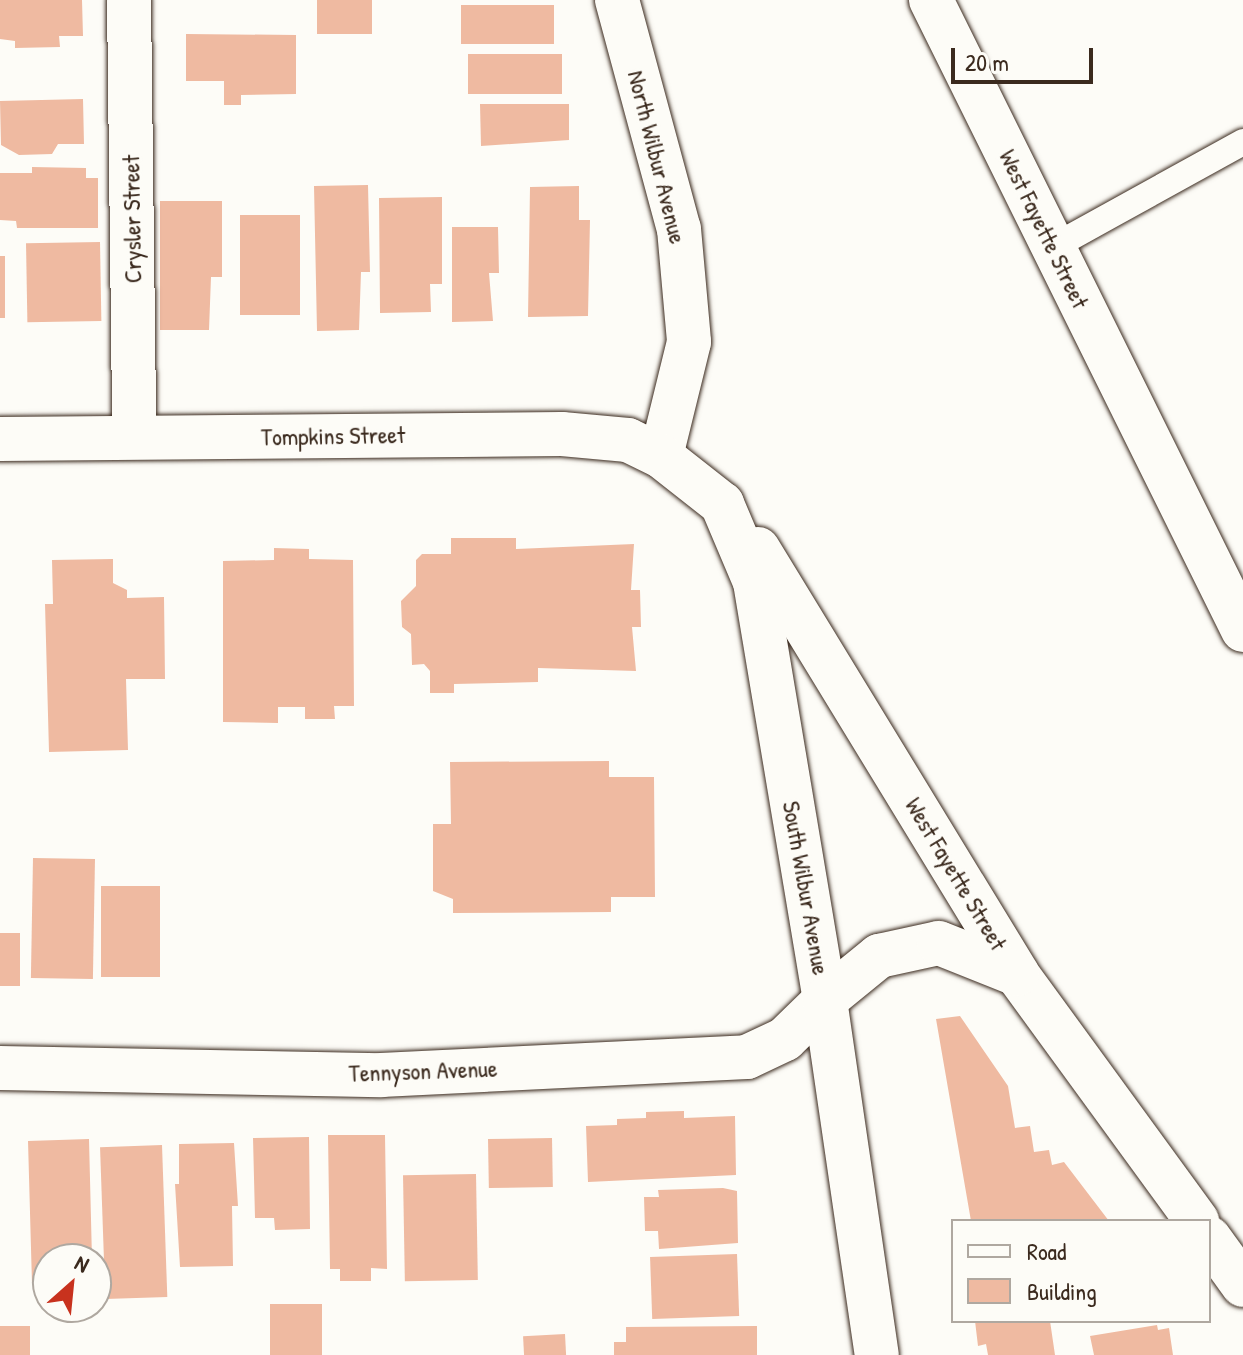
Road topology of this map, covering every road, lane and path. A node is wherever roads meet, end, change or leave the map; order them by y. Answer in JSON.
{"nodes":[{"id":1,"x":129,"y":0,"type":"edge"},
{"id":2,"x":617,"y":0,"type":"edge"},
{"id":3,"x":931,"y":0,"type":"edge"},
{"id":4,"x":1243,"y":142,"type":"edge"},
{"id":5,"x":1053,"y":247,"type":"junction"},
{"id":6,"x":134,"y":437,"type":"junction"},
{"id":7,"x":0,"y":439,"type":"edge"},
{"id":8,"x":661,"y":456,"type":"junction"},
{"id":9,"x":730,"y":518,"type":"junction"},
{"id":10,"x":1243,"y":630,"type":"edge"},
{"id":11,"x":1017,"y":974,"type":"junction"},
{"id":12,"x":825,"y":1000,"type":"junction"},
{"id":13,"x":0,"y":1068,"type":"edge"},
{"id":14,"x":1196,"y":1219,"type":"edge"},
{"id":15,"x":1211,"y":1241,"type":"edge"},
{"id":16,"x":1243,"y":1285,"type":"edge"},
{"id":17,"x":877,"y":1355,"type":"edge"}],
"edges":[{"from":1,"to":6,"type":"street","name":"Crysler Street"},
{"from":2,"to":8,"type":"street","name":"North Wilbur Avenue"},
{"from":3,"to":5,"type":"street","name":"West Fayette Street"},
{"from":4,"to":5,"type":"lane"},
{"from":5,"to":10,"type":"street","name":"West Fayette Street"},
{"from":6,"to":7,"type":"street","name":"Tompkins Street"},
{"from":6,"to":8,"type":"street","name":"Tompkins Street"},
{"from":8,"to":9,"type":"street","name":"South Wilbur Avenue"},
{"from":9,"to":11,"type":"street","name":"West Fayette Street"},
{"from":9,"to":12,"type":"street","name":"South Wilbur Avenue"},
{"from":11,"to":12,"type":"street","name":"Tennyson Avenue"},
{"from":11,"to":14,"type":"street","name":"West Fayette Street"},
{"from":12,"to":13,"type":"street","name":"Tennyson Avenue"},
{"from":12,"to":17,"type":"street","name":"South Wilbur Avenue"},
{"from":15,"to":16,"type":"street"}]}
